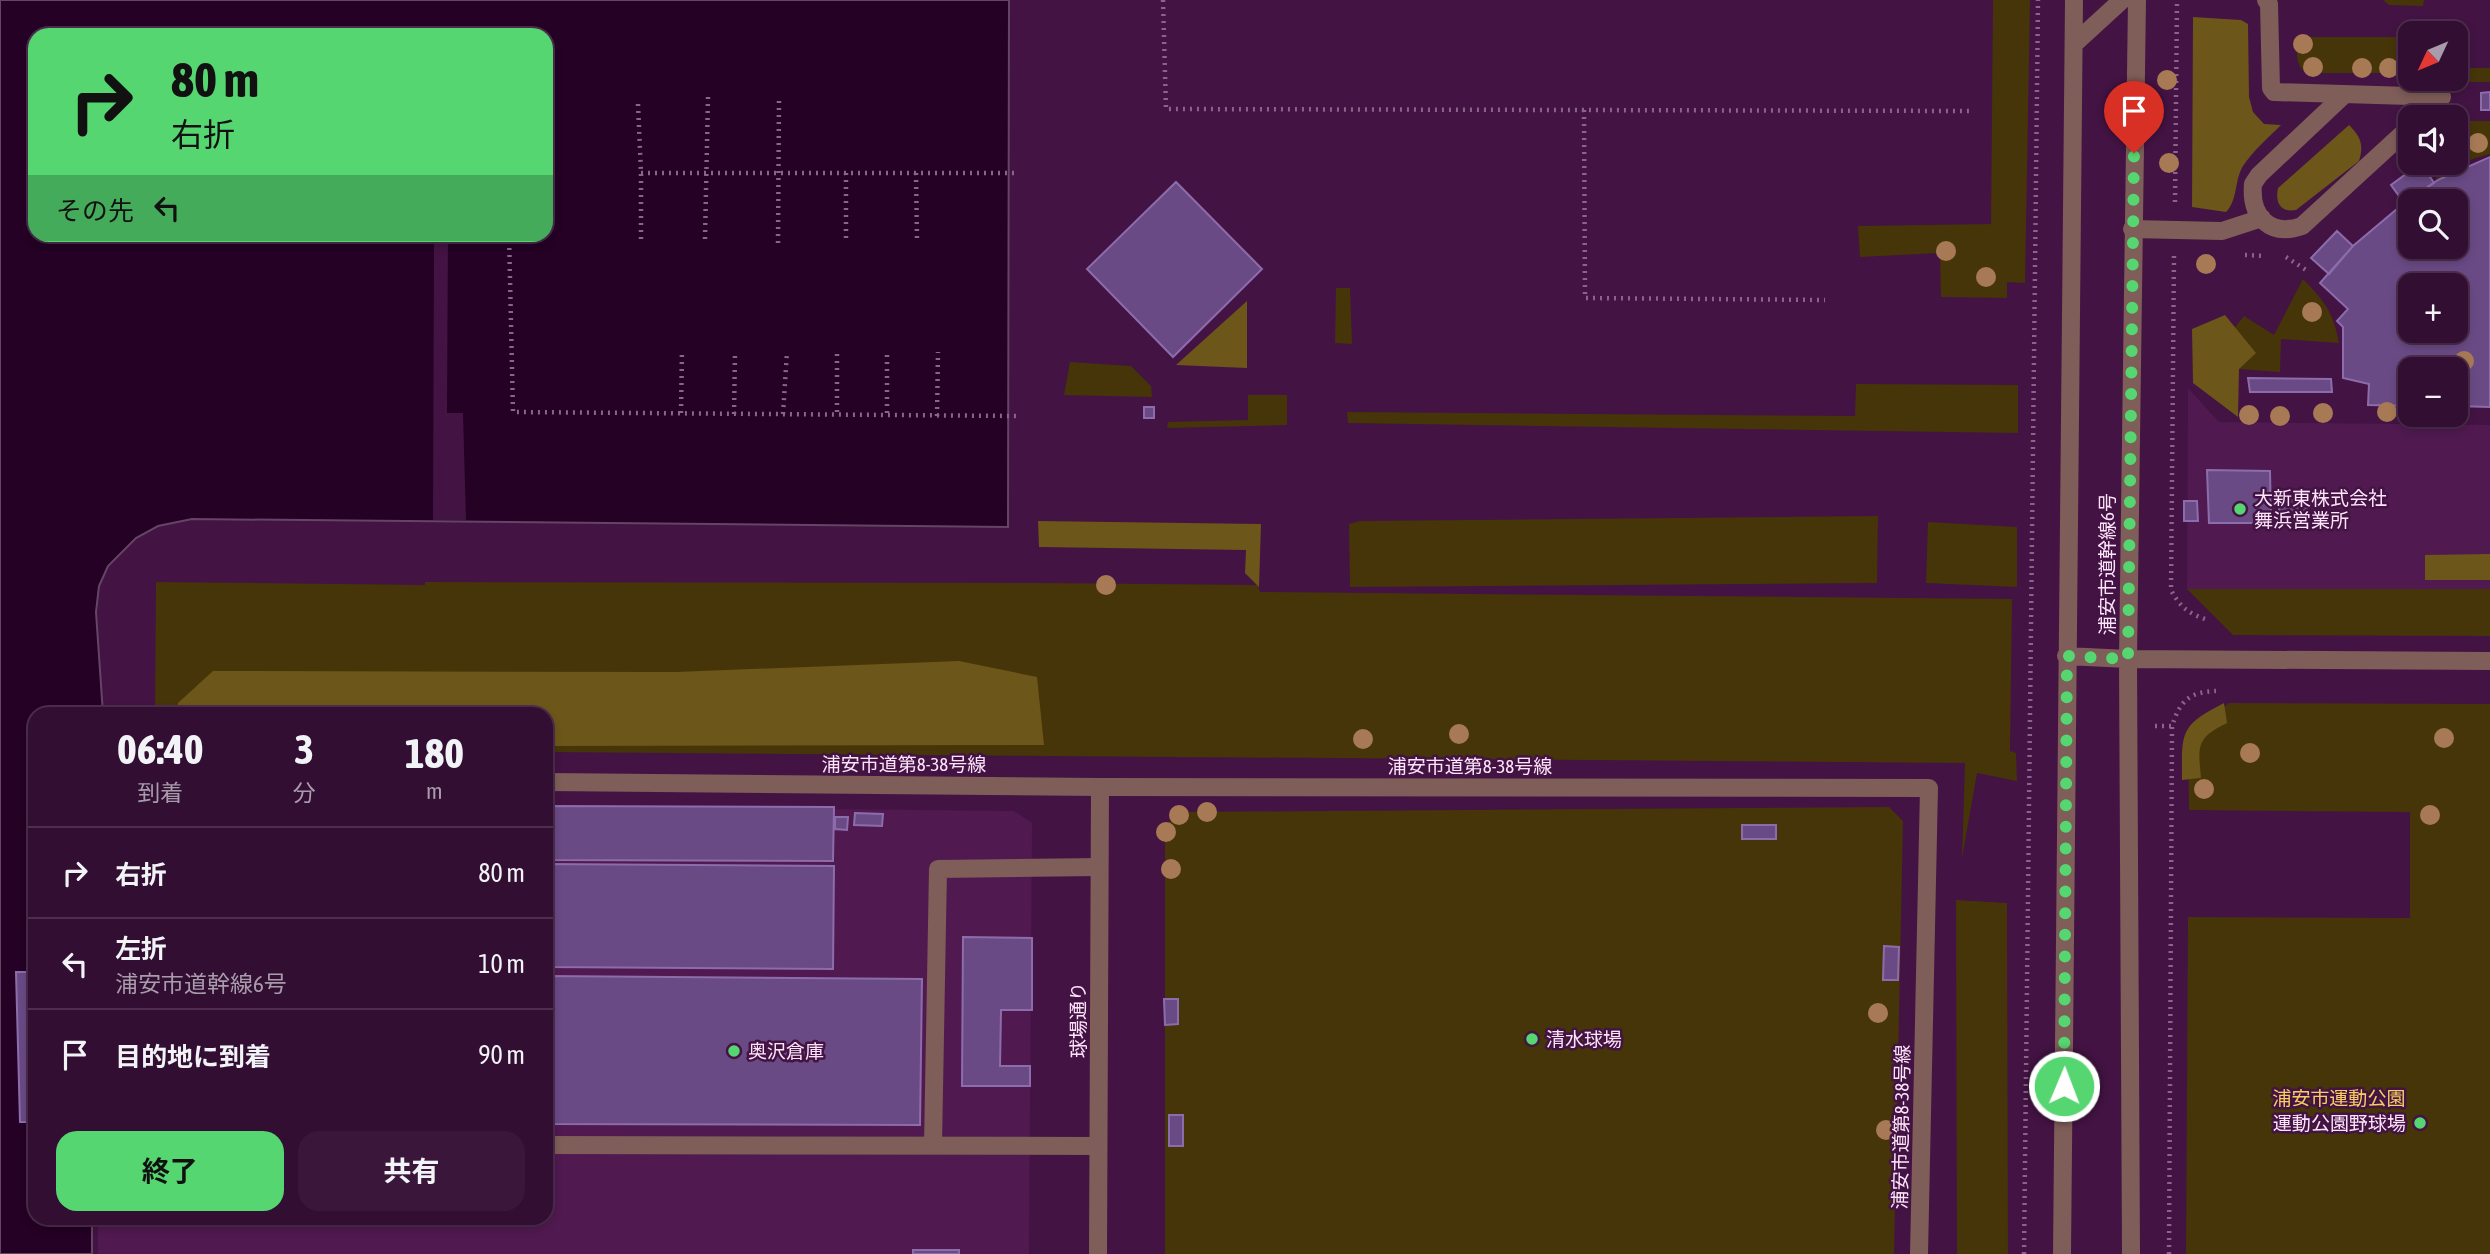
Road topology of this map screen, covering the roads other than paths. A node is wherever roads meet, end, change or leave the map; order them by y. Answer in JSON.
{"nodes":[{"id":1,"x":2074,"y":0,"type":"edge"},
{"id":2,"x":2122,"y":0,"type":"edge"},
{"id":3,"x":2137,"y":0,"type":"edge"},
{"id":4,"x":2266,"y":0,"type":"edge"},
{"id":5,"x":2074,"y":44,"type":"junction"},
{"id":6,"x":2344,"y":95,"type":"junction"},
{"id":7,"x":2433,"y":105,"type":"edge"},
{"id":8,"x":2398,"y":138,"type":"edge"},
{"id":9,"x":2262,"y":218,"type":"junction"},
{"id":10,"x":2132,"y":229,"type":"junction"},
{"id":11,"x":2067,"y":656,"type":"junction"},
{"id":12,"x":2128,"y":659,"type":"junction"},
{"id":13,"x":2490,"y":661,"type":"edge"},
{"id":14,"x":553,"y":782,"type":"edge"},
{"id":15,"x":1100,"y":787,"type":"junction"},
{"id":16,"x":1100,"y":867,"type":"junction"},
{"id":17,"x":553,"y":1145,"type":"edge"},
{"id":18,"x":933,"y":1145,"type":"junction"},
{"id":19,"x":1098,"y":1146,"type":"junction"},
{"id":20,"x":1098,"y":1254,"type":"edge"},
{"id":21,"x":1919,"y":1254,"type":"edge"},
{"id":22,"x":2062,"y":1254,"type":"edge"},
{"id":23,"x":2131,"y":1254,"type":"edge"}],
"edges":[{"from":1,"to":5,"type":"street","name":"浦安市道幹線6号"},
{"from":2,"to":5,"type":"street"},
{"from":3,"to":10,"type":"street","name":"浦安市道幹線6号"},
{"from":4,"to":6,"type":"street"},
{"from":5,"to":11,"type":"street","name":"浦安市道幹線6号"},
{"from":6,"to":7,"type":"street"},
{"from":6,"to":9,"type":"street"},
{"from":8,"to":9,"type":"street"},
{"from":9,"to":10,"type":"street"},
{"from":10,"to":12,"type":"street","name":"浦安市道幹線6号"},
{"from":11,"to":12,"type":"street"},
{"from":11,"to":22,"type":"street","name":"浦安市道幹線6号"},
{"from":12,"to":13,"type":"street"},
{"from":12,"to":23,"type":"street","name":"浦安市道幹線6号"},
{"from":14,"to":15,"type":"street","name":"浦安市道第8-38号線"},
{"from":15,"to":16,"type":"street","name":"球場通り"},
{"from":15,"to":21,"type":"street","name":"浦安市道第8-38号線"},
{"from":16,"to":18,"type":"street"},
{"from":16,"to":19,"type":"street","name":"球場通り"},
{"from":17,"to":18,"type":"street"},
{"from":18,"to":19,"type":"street"},
{"from":19,"to":20,"type":"street","name":"球場通り"}]}
